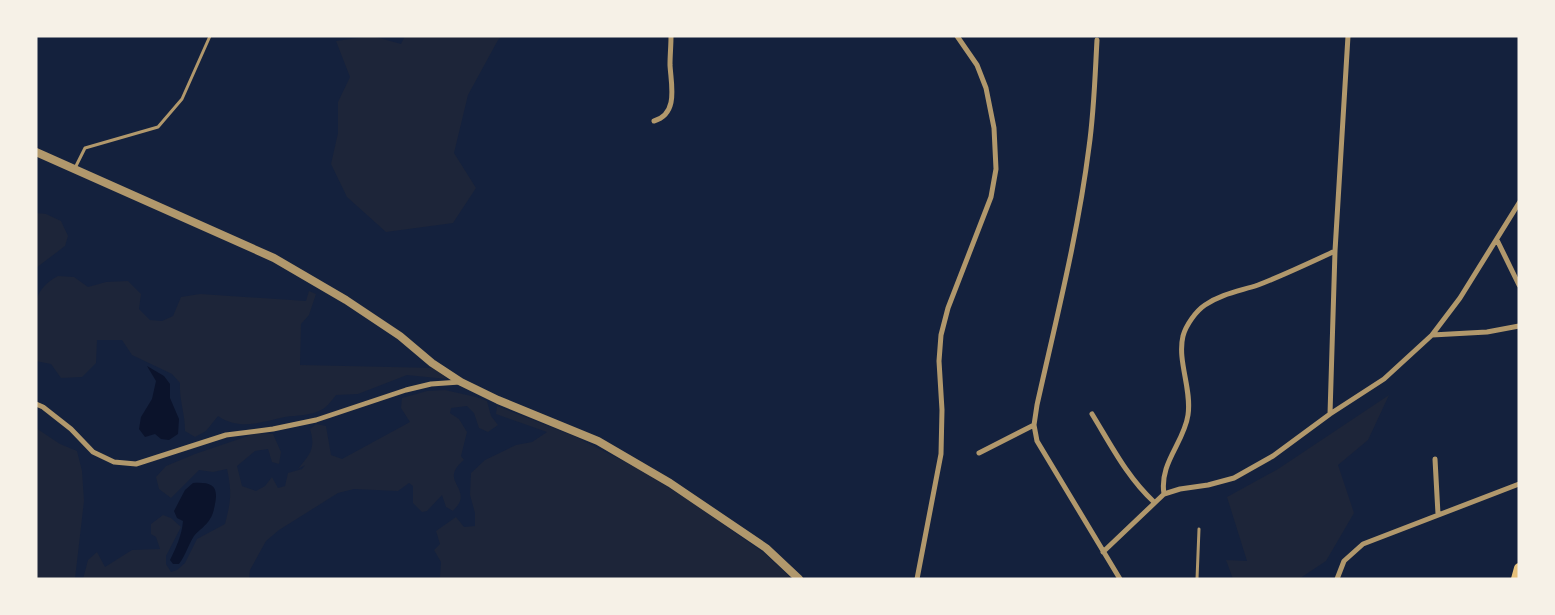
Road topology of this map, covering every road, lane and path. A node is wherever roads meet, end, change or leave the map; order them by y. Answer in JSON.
{"nodes":[{"id":1,"x":210,"y":36,"type":"edge"},
{"id":2,"x":672,"y":36,"type":"edge"},
{"id":3,"x":957,"y":36,"type":"edge"},
{"id":4,"x":1348,"y":36,"type":"edge"},
{"id":5,"x":1097,"y":40,"type":"dead end"},
{"id":6,"x":654,"y":121,"type":"dead end"},
{"id":7,"x":36,"y":152,"type":"edge"},
{"id":8,"x":75,"y":169,"type":"junction"},
{"id":9,"x":1519,"y":202,"type":"edge"},
{"id":10,"x":1497,"y":240,"type":"junction"},
{"id":11,"x":1334,"y":251,"type":"junction"},
{"id":12,"x":1519,"y":285,"type":"edge"},
{"id":13,"x":1519,"y":326,"type":"edge"},
{"id":14,"x":1432,"y":335,"type":"junction"},
{"id":15,"x":461,"y":382,"type":"junction"},
{"id":16,"x":36,"y":404,"type":"edge"},
{"id":17,"x":1092,"y":414,"type":"dead end"},
{"id":18,"x":1330,"y":414,"type":"junction"},
{"id":19,"x":1034,"y":425,"type":"junction"},
{"id":20,"x":979,"y":453,"type":"dead end"},
{"id":21,"x":1435,"y":459,"type":"dead end"},
{"id":22,"x":1519,"y":484,"type":"edge"},
{"id":23,"x":1164,"y":494,"type":"junction"},
{"id":24,"x":1154,"y":502,"type":"junction"},
{"id":25,"x":1438,"y":514,"type":"junction"},
{"id":26,"x":1199,"y":529,"type":"dead end"},
{"id":27,"x":1103,"y":552,"type":"junction"},
{"id":28,"x":1519,"y":568,"type":"edge"},
{"id":29,"x":799,"y":579,"type":"edge"},
{"id":30,"x":917,"y":579,"type":"edge"},
{"id":31,"x":1120,"y":579,"type":"edge"},
{"id":32,"x":1198,"y":579,"type":"edge"},
{"id":33,"x":1338,"y":579,"type":"edge"},
{"id":34,"x":1516,"y":579,"type":"edge"}],
"edges":[{"from":1,"to":8,"type":"lane"},
{"from":2,"to":6,"type":"street"},
{"from":3,"to":30,"type":"street"},
{"from":4,"to":11,"type":"street"},
{"from":5,"to":19,"type":"street"},
{"from":7,"to":8,"type":"street"},
{"from":8,"to":15,"type":"street"},
{"from":9,"to":10,"type":"street"},
{"from":10,"to":12,"type":"street"},
{"from":10,"to":14,"type":"street"},
{"from":11,"to":18,"type":"street"},
{"from":11,"to":23,"type":"street"},
{"from":13,"to":14,"type":"street"},
{"from":14,"to":18,"type":"street"},
{"from":15,"to":16,"type":"street"},
{"from":15,"to":29,"type":"street"},
{"from":17,"to":24,"type":"street"},
{"from":18,"to":23,"type":"street"},
{"from":19,"to":20,"type":"street"},
{"from":19,"to":27,"type":"street"},
{"from":21,"to":25,"type":"street"},
{"from":22,"to":25,"type":"street"},
{"from":23,"to":24,"type":"street"},
{"from":24,"to":27,"type":"street"},
{"from":25,"to":33,"type":"street"},
{"from":26,"to":32,"type":"lane"},
{"from":27,"to":31,"type":"street"},
{"from":28,"to":34,"type":"main road"}]}
